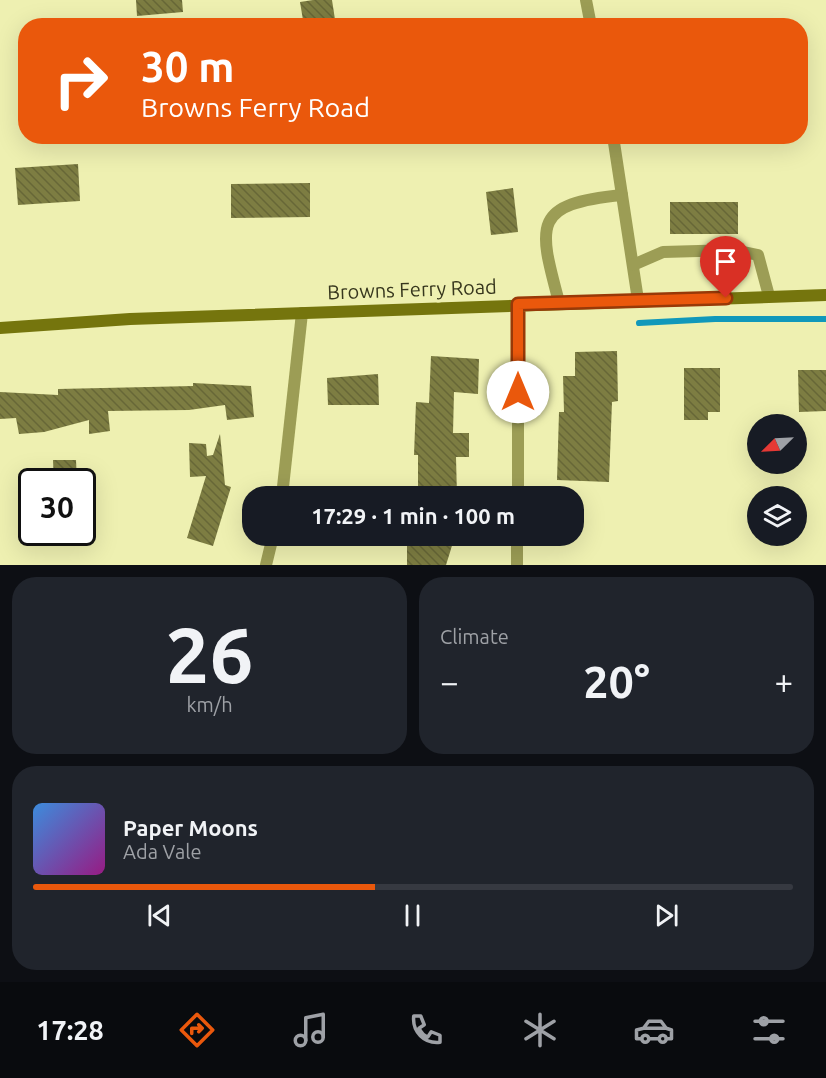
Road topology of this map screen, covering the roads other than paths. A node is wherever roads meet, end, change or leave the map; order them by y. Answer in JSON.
{"nodes":[{"id":1,"x":586,"y":0,"type":"edge"},
{"id":2,"x":589,"y":18,"type":"edge"},
{"id":3,"x":614,"y":144,"type":"edge"},
{"id":4,"x":622,"y":195,"type":"junction"},
{"id":5,"x":633,"y":265,"type":"junction"},
{"id":6,"x":826,"y":295,"type":"edge"},
{"id":7,"x":769,"y":297,"type":"junction"},
{"id":8,"x":638,"y":300,"type":"junction"},
{"id":9,"x":559,"y":302,"type":"junction"},
{"id":10,"x":518,"y":304,"type":"junction"},
{"id":11,"x":302,"y":313,"type":"junction"},
{"id":12,"x":0,"y":328,"type":"edge"},
{"id":13,"x":283,"y":486,"type":"edge"},
{"id":14,"x":518,"y":486,"type":"edge"},
{"id":15,"x":271,"y":546,"type":"edge"},
{"id":16,"x":517,"y":546,"type":"edge"},
{"id":17,"x":266,"y":565,"type":"edge"},
{"id":18,"x":517,"y":565,"type":"edge"}],
"edges":[{"from":1,"to":2,"type":"street"},
{"from":3,"to":4,"type":"street"},
{"from":4,"to":5,"type":"street"},
{"from":4,"to":9,"type":"street"},
{"from":5,"to":7,"type":"street"},
{"from":5,"to":8,"type":"street"},
{"from":6,"to":7,"type":"street","name":"Browns Ferry Road"},
{"from":7,"to":8,"type":"street","name":"Browns Ferry Road"},
{"from":8,"to":9,"type":"street","name":"Browns Ferry Road"},
{"from":9,"to":10,"type":"street","name":"Browns Ferry Road"},
{"from":10,"to":11,"type":"street","name":"Browns Ferry Road"},
{"from":10,"to":14,"type":"street"},
{"from":11,"to":12,"type":"street","name":"Browns Ferry Road"},
{"from":11,"to":13,"type":"street"},
{"from":15,"to":17,"type":"street"},
{"from":16,"to":18,"type":"street"}]}
